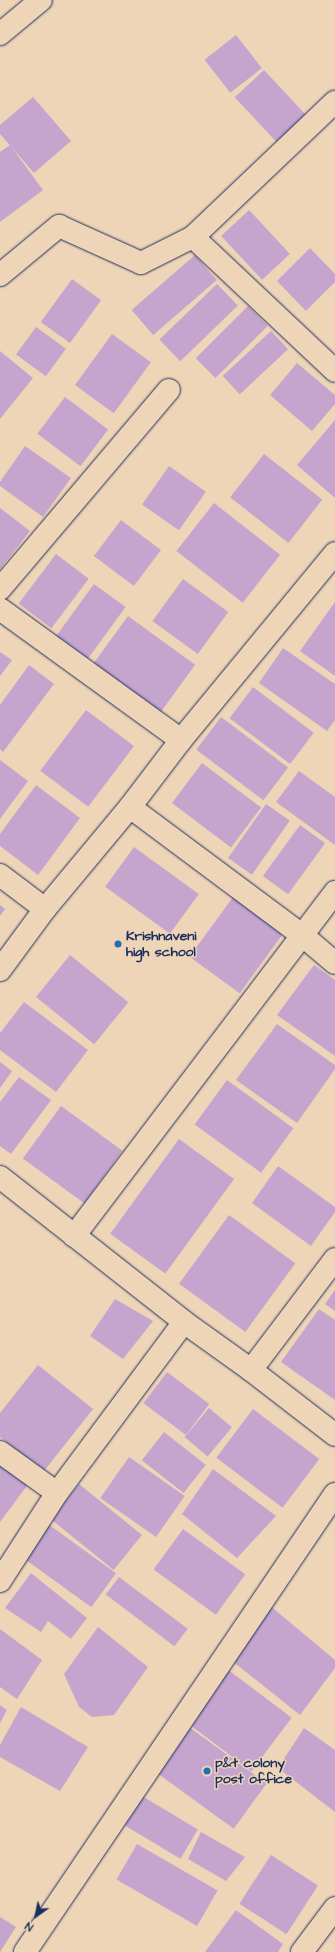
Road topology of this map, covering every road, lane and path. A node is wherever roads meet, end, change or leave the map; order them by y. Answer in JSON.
{"nodes":[{"id":1,"x":41,"y":0,"type":"edge"},
{"id":2,"x":0,"y":34,"type":"edge"},
{"id":3,"x":335,"y":102,"type":"edge"},
{"id":4,"x":193,"y":237,"type":"junction"},
{"id":5,"x":1,"y":273,"type":"edge"},
{"id":6,"x":335,"y":371,"type":"edge"},
{"id":7,"x":169,"y":390,"type":"dead end"},
{"id":8,"x":335,"y":553,"type":"edge"},
{"id":9,"x":0,"y":588,"type":"edge"},
{"id":10,"x":0,"y":609,"type":"edge"},
{"id":11,"x":181,"y":740,"type":"junction"},
{"id":12,"x":130,"y":807,"type":"junction"},
{"id":13,"x":0,"y":875,"type":"edge"},
{"id":14,"x":335,"y":892,"type":"edge"},
{"id":15,"x":45,"y":909,"type":"junction"},
{"id":16,"x":302,"y":934,"type":"junction"},
{"id":17,"x":335,"y":963,"type":"edge"},
{"id":18,"x":0,"y":970,"type":"edge"},
{"id":19,"x":0,"y":1177,"type":"edge"},
{"id":20,"x":74,"y":1236,"type":"junction"},
{"id":21,"x":335,"y":1259,"type":"edge"},
{"id":22,"x":184,"y":1322,"type":"junction"},
{"id":23,"x":251,"y":1370,"type":"junction"},
{"id":24,"x":335,"y":1435,"type":"edge"},
{"id":25,"x":0,"y":1452,"type":"edge"},
{"id":26,"x":57,"y":1493,"type":"junction"},
{"id":27,"x":335,"y":1494,"type":"edge"},
{"id":28,"x":0,"y":1581,"type":"edge"},
{"id":29,"x":335,"y":1908,"type":"edge"},
{"id":30,"x":25,"y":1952,"type":"edge"},
{"id":31,"x":302,"y":1952,"type":"edge"}],
"edges":[{"from":1,"to":2,"type":"street"},
{"from":3,"to":4,"type":"street"},
{"from":4,"to":5,"type":"street"},
{"from":4,"to":6,"type":"street"},
{"from":7,"to":9,"type":"street"},
{"from":8,"to":11,"type":"street"},
{"from":10,"to":11,"type":"street"},
{"from":11,"to":12,"type":"street"},
{"from":12,"to":15,"type":"street"},
{"from":12,"to":16,"type":"street"},
{"from":13,"to":15,"type":"street"},
{"from":14,"to":16,"type":"street"},
{"from":15,"to":18,"type":"street"},
{"from":16,"to":17,"type":"street"},
{"from":16,"to":20,"type":"street"},
{"from":19,"to":20,"type":"street"},
{"from":20,"to":22,"type":"street"},
{"from":21,"to":23,"type":"street"},
{"from":22,"to":23,"type":"street"},
{"from":22,"to":26,"type":"street"},
{"from":23,"to":24,"type":"street"},
{"from":25,"to":26,"type":"street"},
{"from":26,"to":28,"type":"street"},
{"from":27,"to":30,"type":"street"},
{"from":29,"to":31,"type":"street"}]}
